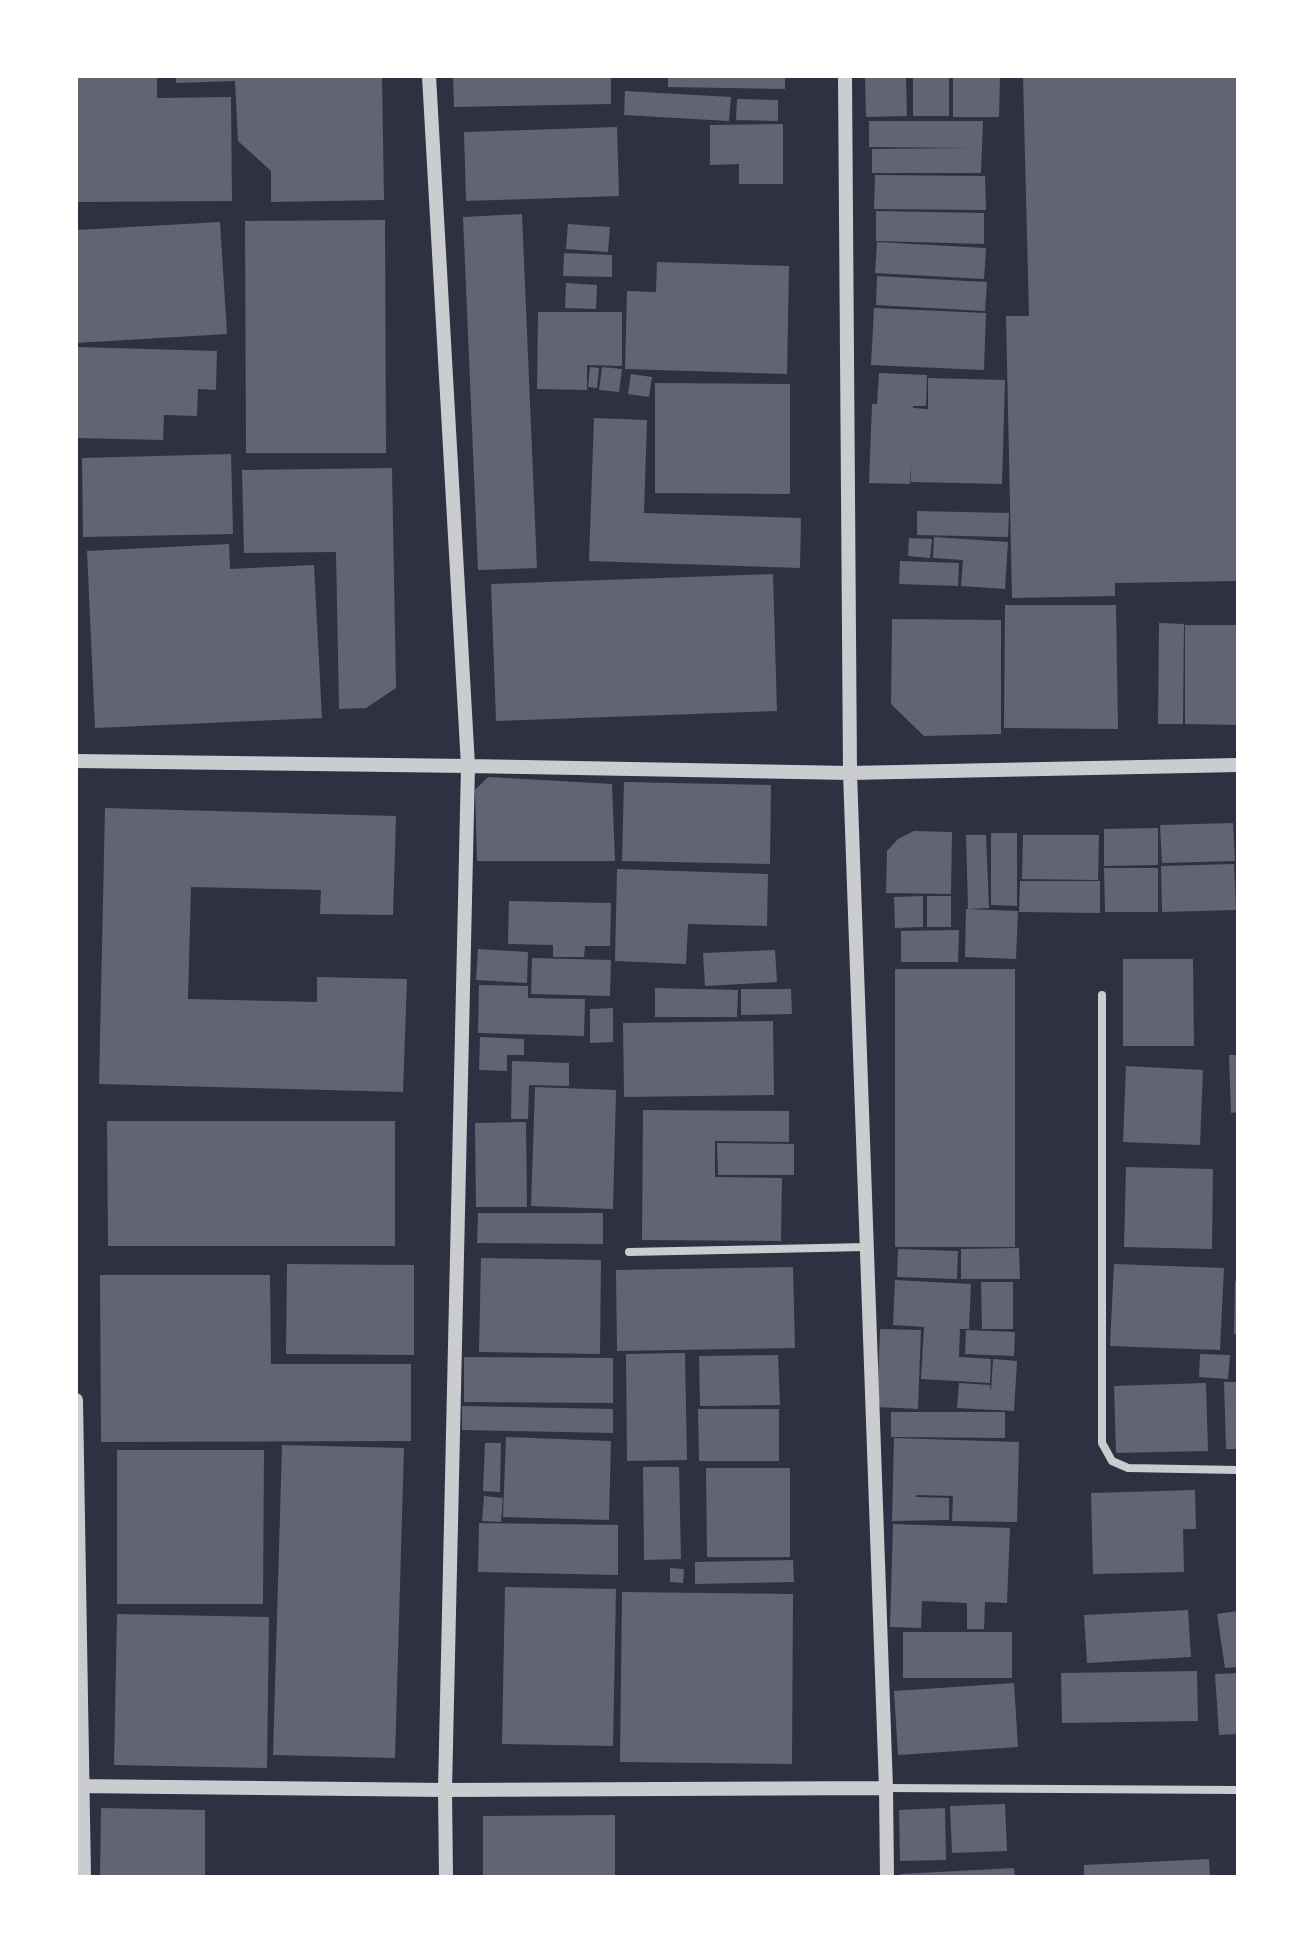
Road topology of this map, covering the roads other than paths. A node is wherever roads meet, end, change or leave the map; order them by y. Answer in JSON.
{"nodes":[{"id":1,"x":429,"y":76,"type":"edge"},
{"id":2,"x":845,"y":76,"type":"edge"},
{"id":3,"x":76,"y":761,"type":"edge"},
{"id":4,"x":1238,"y":765,"type":"edge"},
{"id":5,"x":468,"y":766,"type":"junction"},
{"id":6,"x":850,"y":773,"type":"junction"},
{"id":7,"x":1102,"y":995,"type":"dead end"},
{"id":8,"x":867,"y":1247,"type":"junction"},
{"id":9,"x":629,"y":1252,"type":"dead end"},
{"id":10,"x":76,"y":1400,"type":"edge"},
{"id":11,"x":1238,"y":1470,"type":"edge"},
{"id":12,"x":79,"y":1786,"type":"edge"},
{"id":13,"x":886,"y":1788,"type":"junction"},
{"id":14,"x":445,"y":1790,"type":"junction"},
{"id":15,"x":1238,"y":1790,"type":"edge"},
{"id":16,"x":84,"y":1877,"type":"edge"},
{"id":17,"x":446,"y":1877,"type":"edge"},
{"id":18,"x":887,"y":1877,"type":"edge"}],
"edges":[{"from":1,"to":5,"type":"street"},
{"from":2,"to":6,"type":"street"},
{"from":3,"to":5,"type":"street"},
{"from":4,"to":6,"type":"street"},
{"from":5,"to":6,"type":"street"},
{"from":5,"to":14,"type":"street"},
{"from":6,"to":8,"type":"street"},
{"from":7,"to":11,"type":"street"},
{"from":8,"to":9,"type":"street"},
{"from":8,"to":13,"type":"street"},
{"from":10,"to":12,"type":"street"},
{"from":12,"to":14,"type":"street"},
{"from":12,"to":16,"type":"street"},
{"from":13,"to":14,"type":"street"},
{"from":13,"to":15,"type":"street"},
{"from":13,"to":18,"type":"street"},
{"from":14,"to":17,"type":"street"}]}
